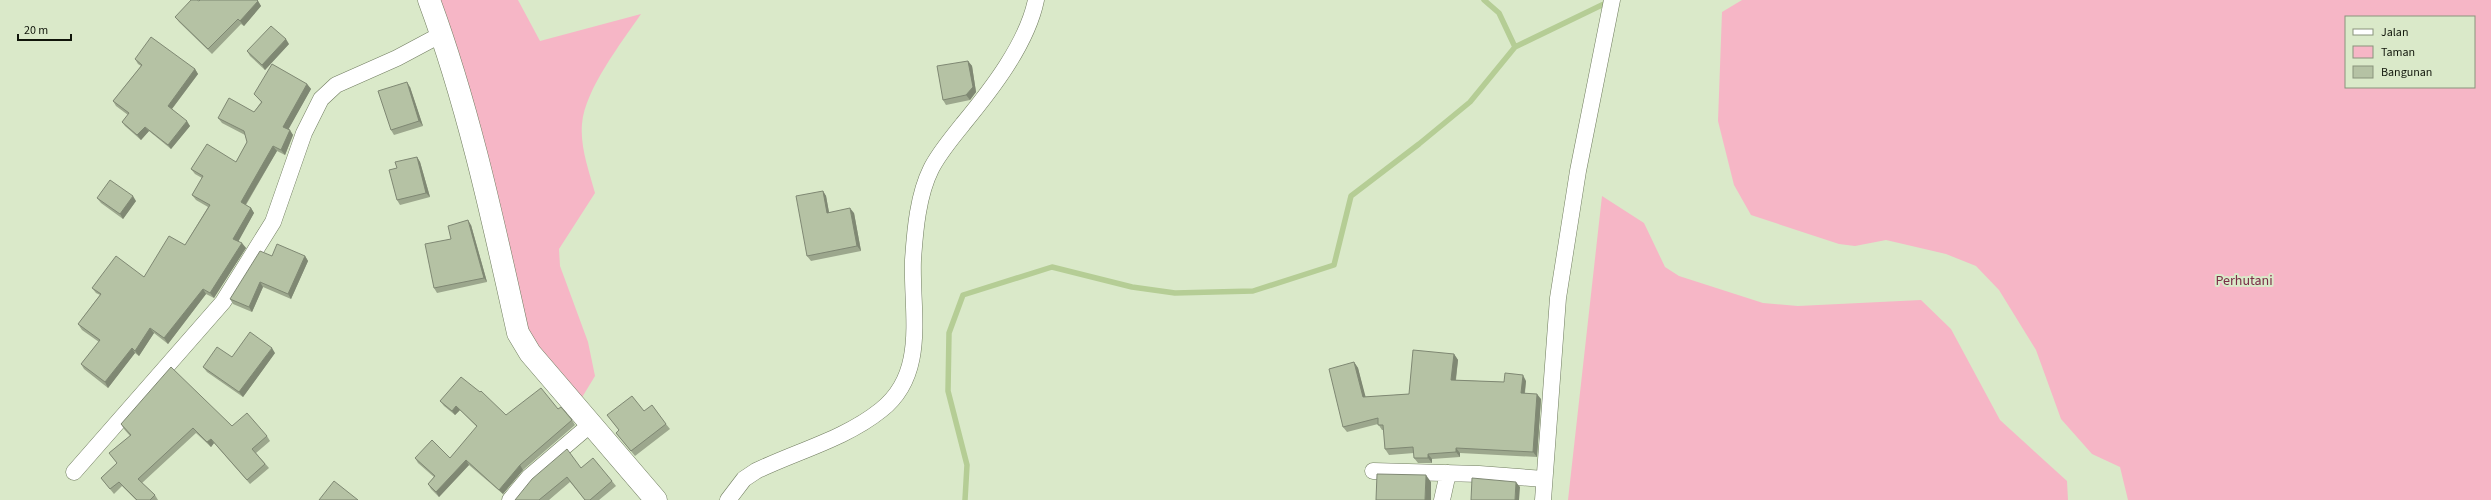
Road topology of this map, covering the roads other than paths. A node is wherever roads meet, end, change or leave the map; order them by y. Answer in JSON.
{"nodes":[{"id":1,"x":430,"y":0,"type":"edge"},
{"id":2,"x":1036,"y":0,"type":"edge"},
{"id":3,"x":1612,"y":0,"type":"edge"},
{"id":4,"x":442,"y":34,"type":"junction"},
{"id":5,"x":591,"y":424,"type":"junction"},
{"id":6,"x":1374,"y":471,"type":"dead end"},
{"id":7,"x":74,"y":472,"type":"dead end"},
{"id":8,"x":1448,"y":473,"type":"junction"},
{"id":9,"x":1544,"y":478,"type":"junction"},
{"id":10,"x":510,"y":500,"type":"edge"},
{"id":11,"x":656,"y":500,"type":"edge"},
{"id":12,"x":728,"y":500,"type":"edge"},
{"id":13,"x":1442,"y":500,"type":"edge"},
{"id":14,"x":1542,"y":500,"type":"edge"}],
"edges":[{"from":1,"to":4,"type":"street"},
{"from":2,"to":12,"type":"street"},
{"from":3,"to":9,"type":"street"},
{"from":4,"to":5,"type":"street"},
{"from":4,"to":7,"type":"street"},
{"from":5,"to":10,"type":"street"},
{"from":5,"to":11,"type":"street"},
{"from":6,"to":8,"type":"street"},
{"from":8,"to":9,"type":"street"},
{"from":8,"to":13,"type":"street"},
{"from":9,"to":14,"type":"street"}]}
